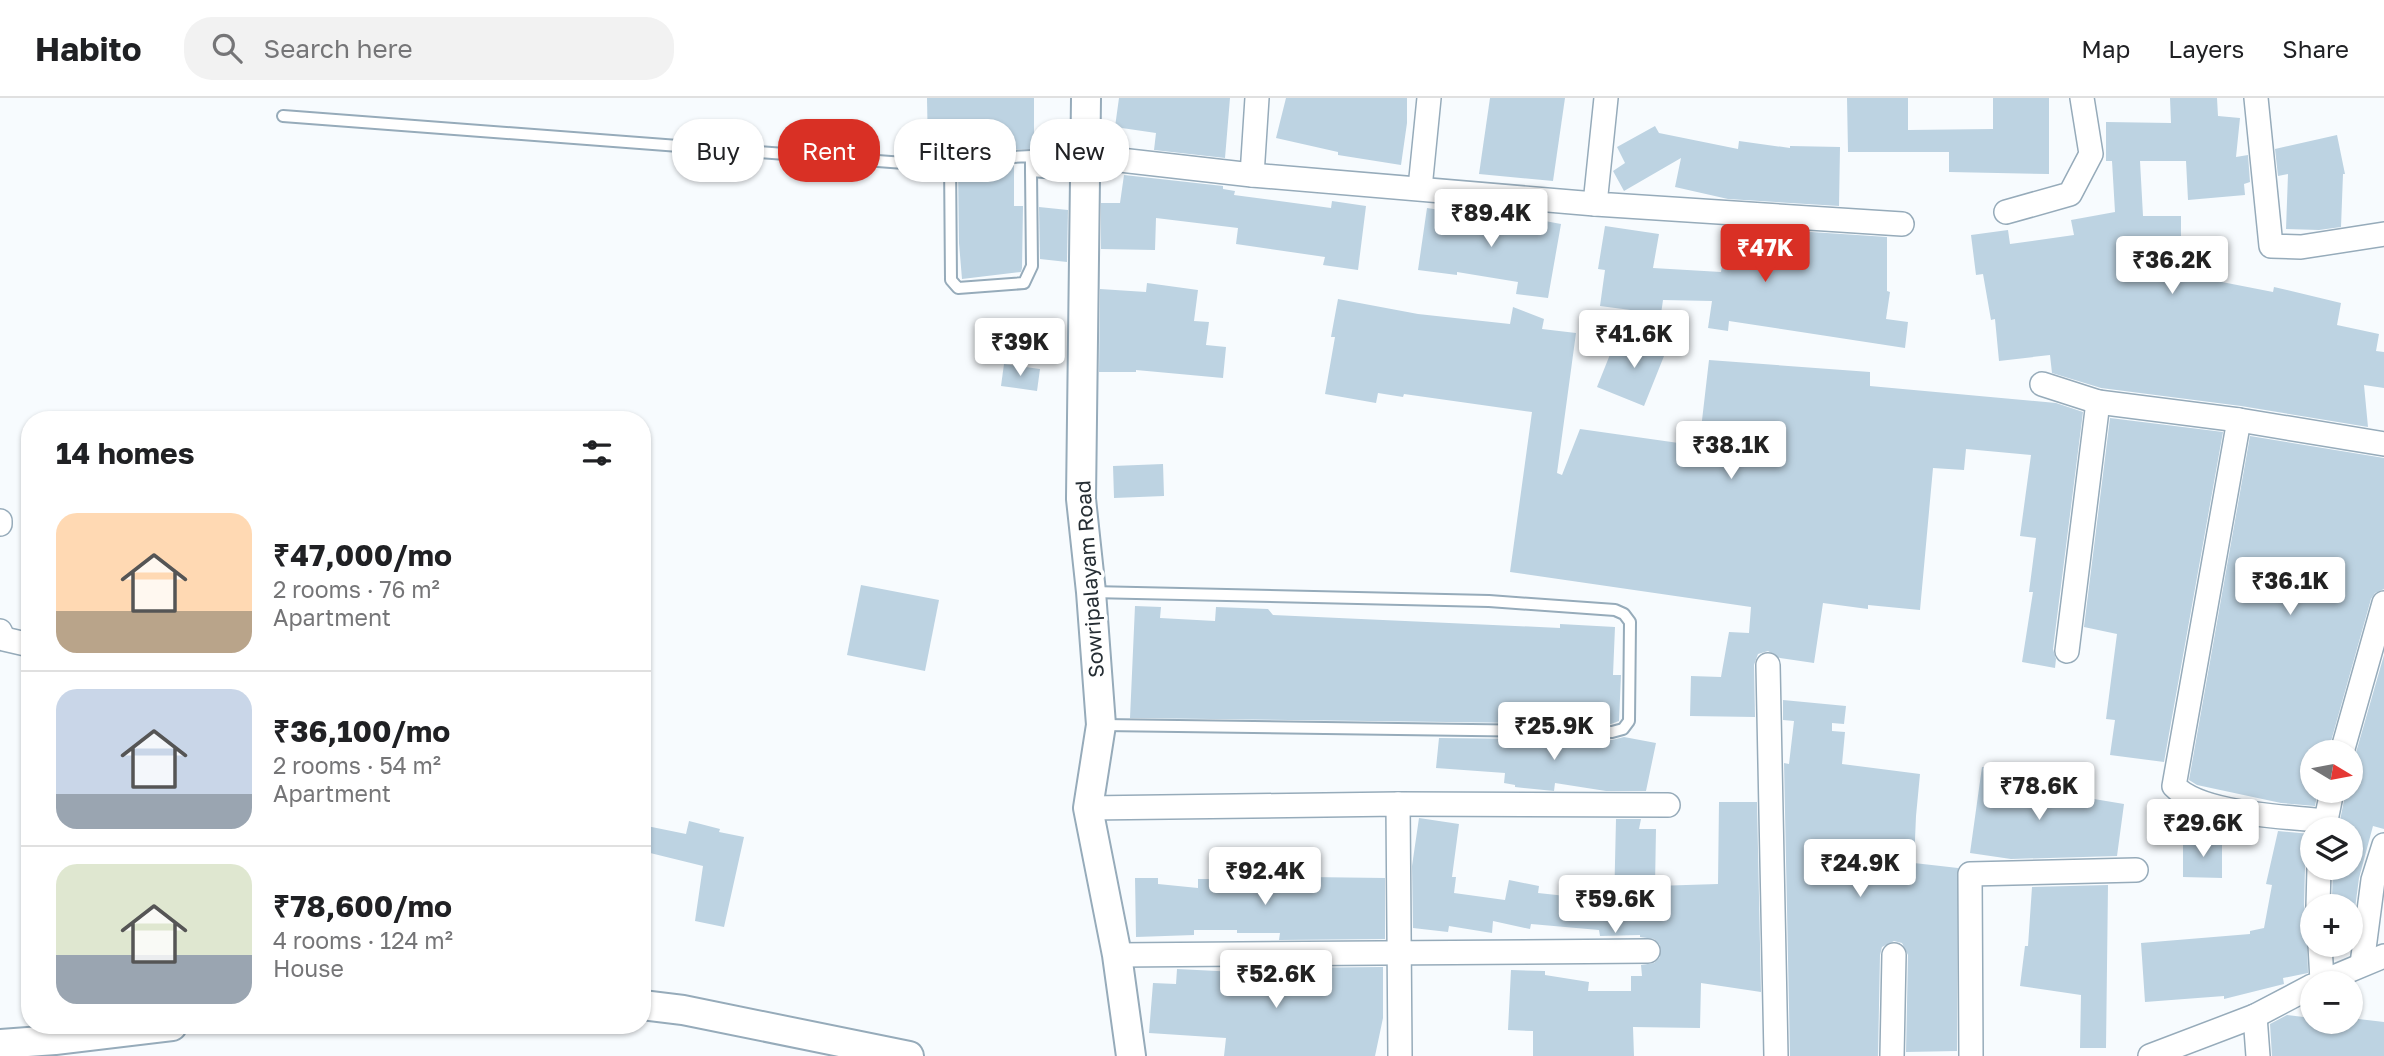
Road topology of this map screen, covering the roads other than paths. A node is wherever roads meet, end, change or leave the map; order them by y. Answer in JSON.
{"nodes":[{"id":1,"x":1086,"y":98,"type":"edge"},
{"id":2,"x":1257,"y":98,"type":"edge"},
{"id":3,"x":1429,"y":98,"type":"edge"},
{"id":4,"x":1606,"y":98,"type":"edge"},
{"id":5,"x":2082,"y":98,"type":"edge"},
{"id":6,"x":2256,"y":98,"type":"edge"},
{"id":7,"x":283,"y":116,"type":"dead end"},
{"id":8,"x":1086,"y":119,"type":"edge"},
{"id":9,"x":894,"y":162,"type":"edge"},
{"id":10,"x":1129,"y":168,"type":"edge"},
{"id":11,"x":1252,"y":174,"type":"junction"},
{"id":12,"x":950,"y":182,"type":"edge"},
{"id":13,"x":1031,"y":182,"type":"edge"},
{"id":14,"x":1085,"y":182,"type":"edge"},
{"id":15,"x":1420,"y":188,"type":"junction"},
{"id":16,"x":1595,"y":204,"type":"junction"},
{"id":17,"x":2006,"y":212,"type":"dead end"},
{"id":18,"x":1902,"y":224,"type":"dead end"},
{"id":19,"x":2384,"y":234,"type":"edge"},
{"id":20,"x":2042,"y":384,"type":"dead end"},
{"id":21,"x":2098,"y":402,"type":"junction"},
{"id":22,"x":2239,"y":421,"type":"junction"},
{"id":23,"x":2384,"y":444,"type":"edge"},
{"id":24,"x":1091,"y":592,"type":"junction"},
{"id":25,"x":2384,"y":603,"type":"edge"},
{"id":26,"x":0,"y":631,"type":"edge"},
{"id":27,"x":21,"y":643,"type":"edge"},
{"id":28,"x":2067,"y":651,"type":"dead end"},
{"id":29,"x":1768,"y":665,"type":"dead end"},
{"id":30,"x":1101,"y":725,"type":"junction"},
{"id":31,"x":2345,"y":740,"type":"edge"},
{"id":32,"x":1398,"y":804,"type":"junction"},
{"id":33,"x":1668,"y":805,"type":"dead end"},
{"id":34,"x":1088,"y":808,"type":"junction"},
{"id":35,"x":2300,"y":821,"type":"edge"},
{"id":36,"x":2384,"y":845,"type":"edge"},
{"id":37,"x":2136,"y":870,"type":"dead end"},
{"id":38,"x":1648,"y":951,"type":"dead end"},
{"id":39,"x":1399,"y":952,"type":"junction"},
{"id":40,"x":1117,"y":955,"type":"junction"},
{"id":41,"x":1894,"y":955,"type":"dead end"},
{"id":42,"x":2384,"y":956,"type":"edge"},
{"id":43,"x":2362,"y":964,"type":"junction"},
{"id":44,"x":2346,"y":971,"type":"edge"},
{"id":45,"x":2300,"y":993,"type":"edge"},
{"id":46,"x":651,"y":1006,"type":"edge"},
{"id":47,"x":2255,"y":1016,"type":"junction"},
{"id":48,"x":105,"y":1034,"type":"edge"},
{"id":49,"x":0,"y":1044,"type":"edge"},
{"id":50,"x":909,"y":1056,"type":"edge"},
{"id":51,"x":1130,"y":1056,"type":"edge"},
{"id":52,"x":1400,"y":1056,"type":"edge"},
{"id":53,"x":1776,"y":1056,"type":"edge"},
{"id":54,"x":1892,"y":1056,"type":"edge"},
{"id":55,"x":1970,"y":1056,"type":"edge"},
{"id":56,"x":2150,"y":1056,"type":"edge"},
{"id":57,"x":2258,"y":1056,"type":"edge"}],
"edges":[{"from":1,"to":8,"type":"street","name":"Sowripalayam Road"},
{"from":2,"to":11,"type":"street"},
{"from":3,"to":15,"type":"street"},
{"from":4,"to":16,"type":"street"},
{"from":5,"to":17,"type":"street"},
{"from":6,"to":19,"type":"street"},
{"from":7,"to":9,"type":"lane"},
{"from":10,"to":11,"type":"street"},
{"from":11,"to":15,"type":"street"},
{"from":12,"to":13,"type":"lane"},
{"from":14,"to":24,"type":"street","name":"Sowripalayam Road"},
{"from":15,"to":16,"type":"street"},
{"from":16,"to":18,"type":"street"},
{"from":20,"to":21,"type":"street"},
{"from":21,"to":22,"type":"street"},
{"from":21,"to":28,"type":"street"},
{"from":22,"to":23,"type":"street"},
{"from":22,"to":35,"type":"street"},
{"from":24,"to":30,"type":"street","name":"Sowripalayam Road"},
{"from":24,"to":30,"type":"lane"},
{"from":25,"to":31,"type":"street"},
{"from":26,"to":27,"type":"street"},
{"from":29,"to":53,"type":"street"},
{"from":30,"to":34,"type":"street","name":"Sowripalayam Road"},
{"from":32,"to":33,"type":"street"},
{"from":32,"to":34,"type":"street"},
{"from":32,"to":39,"type":"street"},
{"from":34,"to":40,"type":"street","name":"Sowripalayam Road"},
{"from":36,"to":43,"type":"street"},
{"from":37,"to":55,"type":"street"},
{"from":38,"to":39,"type":"street"},
{"from":39,"to":40,"type":"street"},
{"from":39,"to":52,"type":"street"},
{"from":40,"to":51,"type":"street","name":"Sowripalayam Road"},
{"from":41,"to":54,"type":"street"},
{"from":42,"to":43,"type":"street"},
{"from":43,"to":44,"type":"street"},
{"from":45,"to":47,"type":"street"},
{"from":46,"to":50,"type":"street"},
{"from":47,"to":56,"type":"street"},
{"from":47,"to":57,"type":"street"},
{"from":48,"to":49,"type":"street"}]}
